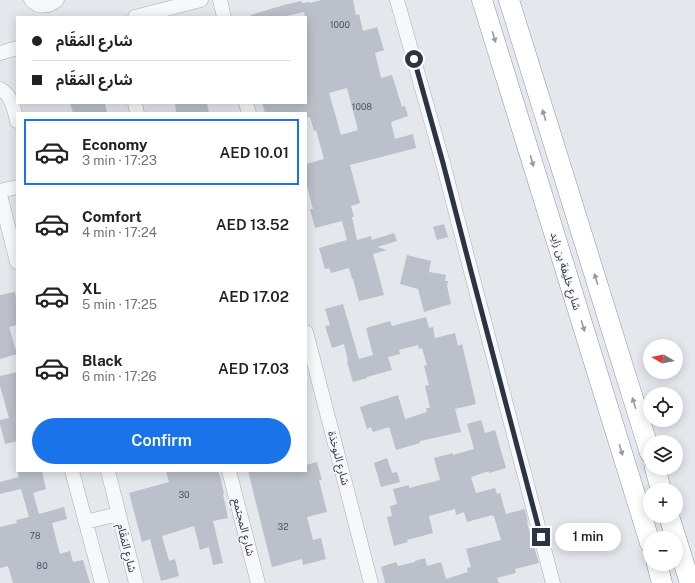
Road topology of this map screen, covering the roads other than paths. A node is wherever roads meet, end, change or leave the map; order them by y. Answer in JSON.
{"nodes":[{"id":1,"x":31,"y":0,"type":"edge"},
{"id":2,"x":201,"y":0,"type":"edge"},
{"id":3,"x":220,"y":0,"type":"edge"},
{"id":4,"x":397,"y":0,"type":"edge"},
{"id":5,"x":482,"y":0,"type":"edge"},
{"id":6,"x":509,"y":0,"type":"edge"},
{"id":7,"x":186,"y":2,"type":"edge"},
{"id":8,"x":52,"y":7,"type":"edge"},
{"id":9,"x":138,"y":16,"type":"edge"},
{"id":10,"x":224,"y":16,"type":"edge"},
{"id":11,"x":16,"y":48,"type":"edge"},
{"id":12,"x":0,"y":53,"type":"edge"},
{"id":13,"x":0,"y":89,"type":"edge"},
{"id":14,"x":16,"y":117,"type":"edge"},
{"id":15,"x":16,"y":187,"type":"edge"},
{"id":16,"x":0,"y":191,"type":"edge"},
{"id":17,"x":0,"y":195,"type":"edge"},
{"id":18,"x":16,"y":258,"type":"edge"},
{"id":19,"x":307,"y":336,"type":"edge"},
{"id":20,"x":644,"y":435,"type":"edge"},
{"id":21,"x":72,"y":472,"type":"edge"},
{"id":22,"x":108,"y":472,"type":"edge"},
{"id":23,"x":229,"y":472,"type":"edge"},
{"id":24,"x":118,"y":514,"type":"junction"},
{"id":25,"x":86,"y":522,"type":"junction"},
{"id":26,"x":672,"y":523,"type":"edge"},
{"id":27,"x":646,"y":531,"type":"edge"},
{"id":28,"x":658,"y":571,"type":"edge"},
{"id":29,"x":102,"y":583,"type":"edge"},
{"id":30,"x":136,"y":583,"type":"edge"},
{"id":31,"x":258,"y":583,"type":"edge"},
{"id":32,"x":371,"y":583,"type":"edge"},
{"id":33,"x":553,"y":583,"type":"edge"},
{"id":34,"x":662,"y":583,"type":"edge"},
{"id":35,"x":690,"y":583,"type":"edge"}],
"edges":[{"from":1,"to":8,"type":"street"},
{"from":2,"to":7,"type":"street"},
{"from":3,"to":10,"type":"street"},
{"from":4,"to":33,"type":"street"},
{"from":5,"to":27,"type":"highway","name":"شارع خليفة بن زايد","one_way":true},
{"from":20,"to":6,"type":"highway","one_way":true},
{"from":7,"to":9,"type":"street"},
{"from":11,"to":12,"type":"street"},
{"from":13,"to":14,"type":"street"},
{"from":15,"to":16,"type":"street"},
{"from":17,"to":18,"type":"street"},
{"from":19,"to":32,"type":"street","name":"شارع النوخذة"},
{"from":21,"to":25,"type":"street"},
{"from":22,"to":24,"type":"street","name":"شارع المَقَام"},
{"from":23,"to":31,"type":"street","name":"شارع المجتمع"},
{"from":24,"to":25,"type":"street","name":"شارع المَقَام"},
{"from":24,"to":30,"type":"street","name":"شارع المَقَام"},
{"from":25,"to":29,"type":"street"},
{"from":26,"to":35,"type":"highway"},
{"from":28,"to":34,"type":"highway"}]}
